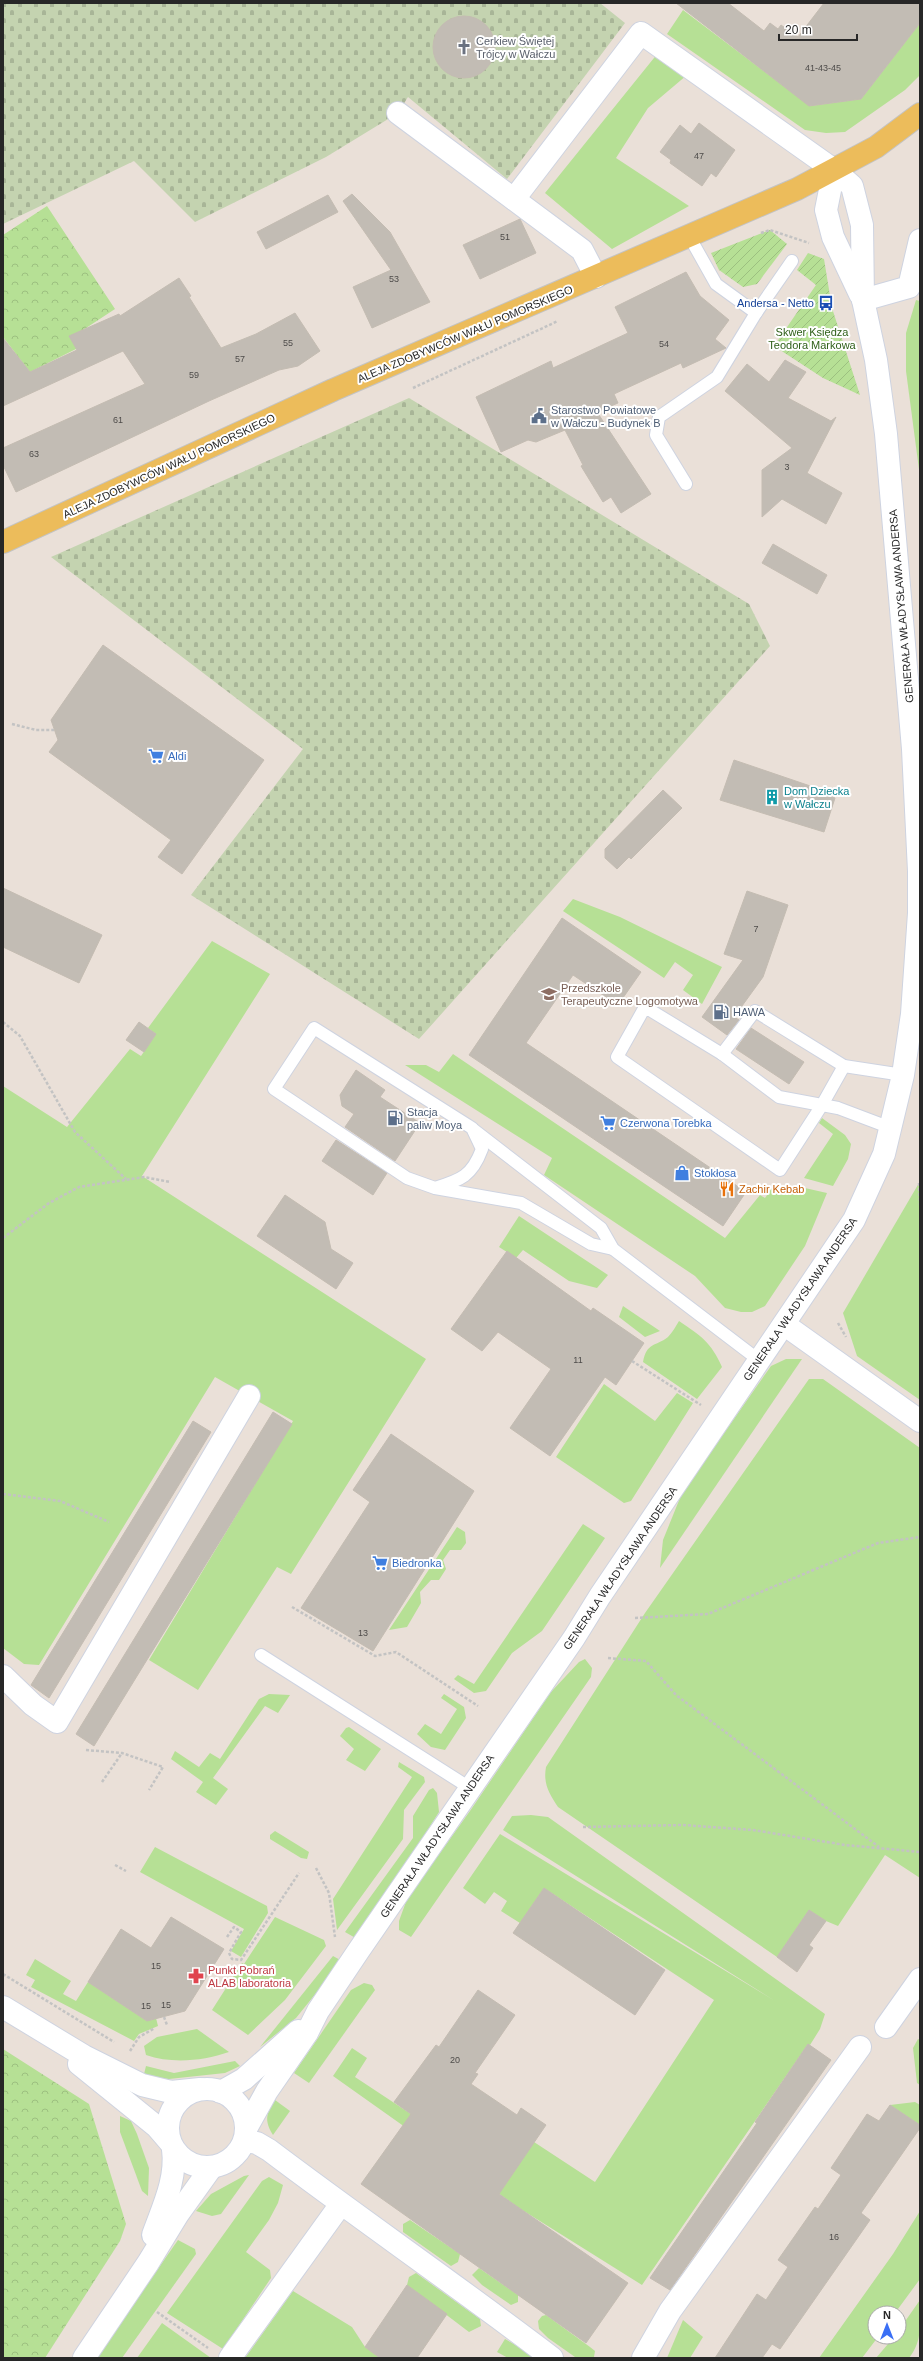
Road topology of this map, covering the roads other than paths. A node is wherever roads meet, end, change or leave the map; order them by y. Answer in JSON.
{"nodes":[{"id":1,"x":398,"y":113,"type":"dead end"},
{"id":2,"x":920,"y":114,"type":"edge"},
{"id":3,"x":834,"y":170,"type":"junction"},
{"id":4,"x":514,"y":199,"type":"junction"},
{"id":5,"x":689,"y":236,"type":"junction"},
{"id":6,"x":920,"y":240,"type":"edge"},
{"id":7,"x":792,"y":261,"type":"dead end"},
{"id":8,"x":596,"y":278,"type":"junction"},
{"id":9,"x":863,"y":300,"type":"junction"},
{"id":10,"x":756,"y":313,"type":"junction"},
{"id":11,"x":686,"y":484,"type":"dead end"},
{"id":12,"x":3,"y":542,"type":"edge"},
{"id":13,"x":917,"y":748,"type":"edge"},
{"id":14,"x":722,"y":1054,"type":"junction"},
{"id":15,"x":844,"y":1066,"type":"junction"},
{"id":16,"x":903,"y":1075,"type":"junction"},
{"id":17,"x":822,"y":1105,"type":"junction"},
{"id":18,"x":472,"y":1128,"type":"junction"},
{"id":19,"x":891,"y":1128,"type":"junction"},
{"id":20,"x":435,"y":1188,"type":"junction"},
{"id":21,"x":613,"y":1248,"type":"junction"},
{"id":22,"x":785,"y":1325,"type":"junction"},
{"id":23,"x":760,"y":1361,"type":"junction"},
{"id":24,"x":249,"y":1396,"type":"dead end"},
{"id":25,"x":920,"y":1421,"type":"edge"},
{"id":26,"x":261,"y":1655,"type":"dead end"},
{"id":27,"x":3,"y":1676,"type":"edge"},
{"id":28,"x":470,"y":1788,"type":"junction"},
{"id":29,"x":920,"y":1979,"type":"edge"},
{"id":30,"x":3,"y":2007,"type":"edge"},
{"id":31,"x":318,"y":2012,"type":"junction"},
{"id":32,"x":30,"y":2024,"type":"junction"},
{"id":33,"x":886,"y":2027,"type":"dead end"},
{"id":34,"x":860,"y":2047,"type":"dead end"},
{"id":35,"x":210,"y":2090,"type":"junction"},
{"id":36,"x":246,"y":2134,"type":"junction"},
{"id":37,"x":171,"y":2145,"type":"junction"},
{"id":38,"x":211,"y":2168,"type":"junction"},
{"id":39,"x":341,"y":2204,"type":"junction"},
{"id":40,"x":132,"y":2288,"type":"junction"},
{"id":41,"x":84,"y":2358,"type":"edge"},
{"id":42,"x":230,"y":2358,"type":"edge"},
{"id":43,"x":552,"y":2358,"type":"edge"},
{"id":44,"x":643,"y":2358,"type":"edge"}],
"edges":[{"from":1,"to":4,"type":"main road"},
{"from":2,"to":3,"type":"main road","name":"ALEJA ZDOBYWCÓW WAŁU POMORSKIEGO"},
{"from":3,"to":4,"type":"main road"},
{"from":3,"to":5,"type":"main road","name":"ALEJA ZDOBYWCÓW WAŁU POMORSKIEGO"},
{"from":3,"to":9,"type":"main road","name":"GENERAŁA WŁADYSŁAWA ANDERSA"},
{"from":3,"to":9,"type":"main road","name":"GENERAŁA WŁADYSŁAWA ANDERSA"},
{"from":4,"to":8,"type":"main road"},
{"from":5,"to":8,"type":"main road","name":"ALEJA ZDOBYWCÓW WAŁU POMORSKIEGO"},
{"from":5,"to":10,"type":"lane"},
{"from":6,"to":9,"type":"main road"},
{"from":7,"to":10,"type":"lane"},
{"from":8,"to":12,"type":"main road","name":"ALEJA ZDOBYWCÓW WAŁU POMORSKIEGO"},
{"from":9,"to":13,"type":"main road","name":"GENERAŁA WŁADYSŁAWA ANDERSA"},
{"from":10,"to":11,"type":"lane"},
{"from":13,"to":16,"type":"main road","name":"GENERAŁA WŁADYSŁAWA ANDERSA"},
{"from":14,"to":15,"type":"lane"},
{"from":14,"to":17,"type":"lane"},
{"from":14,"to":17,"type":"lane"},
{"from":15,"to":16,"type":"lane"},
{"from":15,"to":17,"type":"lane"},
{"from":16,"to":19,"type":"main road","name":"GENERAŁA WŁADYSŁAWA ANDERSA"},
{"from":17,"to":19,"type":"lane"},
{"from":18,"to":20,"type":"lane"},
{"from":18,"to":20,"type":"lane"},
{"from":18,"to":21,"type":"lane"},
{"from":19,"to":22,"type":"main road","name":"GENERAŁA WŁADYSŁAWA ANDERSA"},
{"from":20,"to":21,"type":"lane"},
{"from":21,"to":23,"type":"lane"},
{"from":22,"to":23,"type":"main road","name":"GENERAŁA WŁADYSŁAWA ANDERSA"},
{"from":22,"to":25,"type":"main road"},
{"from":23,"to":28,"type":"main road","name":"GENERAŁA WŁADYSŁAWA ANDERSA"},
{"from":24,"to":27,"type":"main road"},
{"from":26,"to":28,"type":"lane"},
{"from":28,"to":31,"type":"main road","name":"GENERAŁA WŁADYSŁAWA ANDERSA"},
{"from":29,"to":33,"type":"main road"},
{"from":30,"to":32,"type":"main road"},
{"from":31,"to":35,"type":"main road","name":"GENERAŁA WŁADYSŁAWA ANDERSA"},
{"from":31,"to":36,"type":"main road","name":"GENERAŁA WŁADYSŁAWA ANDERSA"},
{"from":32,"to":35,"type":"main road"},
{"from":32,"to":37,"type":"main road"},
{"from":34,"to":44,"type":"main road"},
{"from":35,"to":36,"type":"main road"},
{"from":35,"to":37,"type":"main road"},
{"from":36,"to":38,"type":"main road"},
{"from":36,"to":39,"type":"main road"},
{"from":37,"to":38,"type":"main road"},
{"from":37,"to":40,"type":"main road"},
{"from":38,"to":40,"type":"main road"},
{"from":39,"to":42,"type":"main road"},
{"from":39,"to":43,"type":"main road"},
{"from":40,"to":41,"type":"main road"}]}
